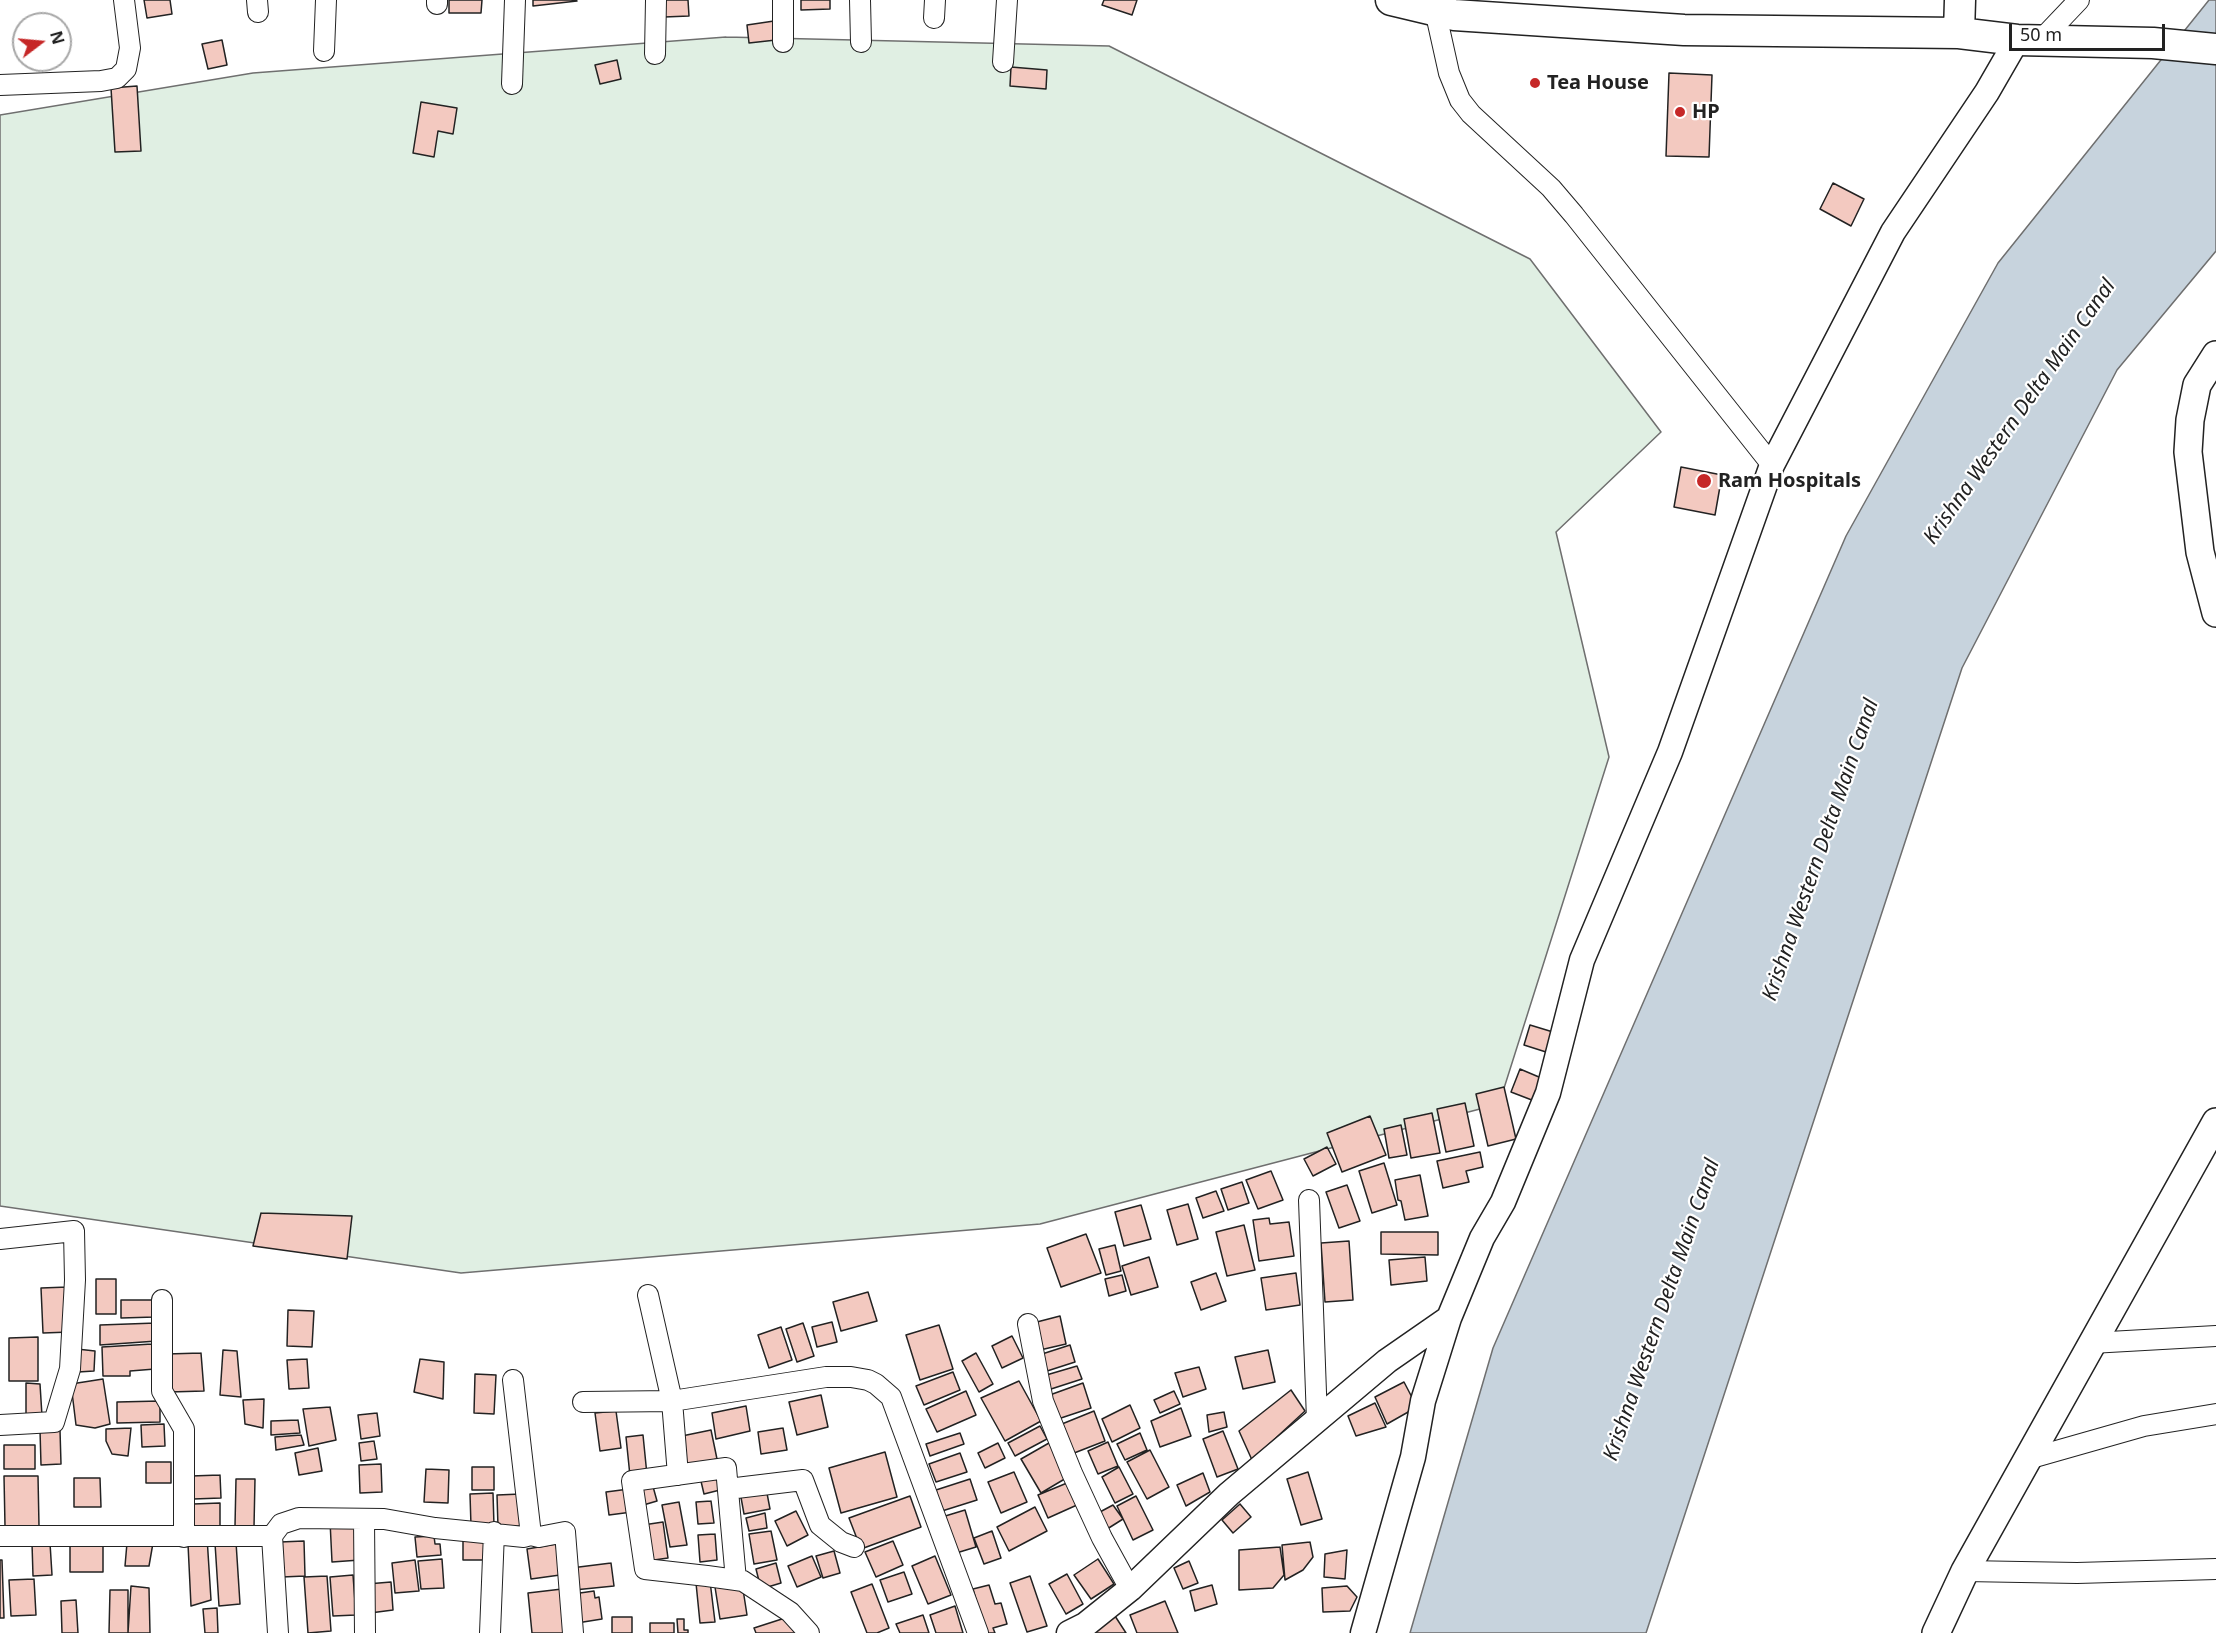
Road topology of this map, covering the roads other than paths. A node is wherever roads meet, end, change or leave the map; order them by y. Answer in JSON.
{"nodes":[{"id":1,"x":124,"y":0,"type":"edge"},
{"id":2,"x":326,"y":0,"type":"edge"},
{"id":3,"x":515,"y":0,"type":"edge"},
{"id":4,"x":656,"y":0,"type":"edge"},
{"id":5,"x":783,"y":0,"type":"edge"},
{"id":6,"x":860,"y":0,"type":"edge"},
{"id":7,"x":1006,"y":0,"type":"edge"},
{"id":8,"x":1391,"y":0,"type":"edge"},
{"id":9,"x":1960,"y":0,"type":"edge"},
{"id":10,"x":2079,"y":0,"type":"edge"},
{"id":11,"x":1448,"y":8,"type":"edge"},
{"id":12,"x":1959,"y":33,"type":"junction"},
{"id":13,"x":2029,"y":40,"type":"junction"},
{"id":14,"x":783,"y":42,"type":"dead end"},
{"id":15,"x":861,"y":42,"type":"dead end"},
{"id":16,"x":2216,"y":49,"type":"edge"},
{"id":17,"x":324,"y":51,"type":"dead end"},
{"id":18,"x":656,"y":54,"type":"dead end"},
{"id":19,"x":1003,"y":62,"type":"dead end"},
{"id":20,"x":512,"y":84,"type":"dead end"},
{"id":21,"x":0,"y":85,"type":"edge"},
{"id":22,"x":2216,"y":355,"type":"edge"},
{"id":23,"x":1772,"y":465,"type":"junction"},
{"id":24,"x":2216,"y":613,"type":"edge"},
{"id":25,"x":2216,"y":1122,"type":"edge"},
{"id":26,"x":2206,"y":1159,"type":"edge"},
{"id":27,"x":1309,"y":1200,"type":"dead end"},
{"id":28,"x":0,"y":1239,"type":"edge"},
{"id":29,"x":648,"y":1295,"type":"dead end"},
{"id":30,"x":162,"y":1300,"type":"dead end"},
{"id":31,"x":1449,"y":1318,"type":"junction"},
{"id":32,"x":1028,"y":1324,"type":"dead end"},
{"id":33,"x":2216,"y":1336,"type":"edge"},
{"id":34,"x":2091,"y":1343,"type":"junction"},
{"id":35,"x":513,"y":1380,"type":"dead end"},
{"id":36,"x":672,"y":1401,"type":"junction"},
{"id":37,"x":583,"y":1402,"type":"dead end"},
{"id":38,"x":2216,"y":1414,"type":"edge"},
{"id":39,"x":1317,"y":1420,"type":"junction"},
{"id":40,"x":0,"y":1425,"type":"edge"},
{"id":41,"x":2028,"y":1459,"type":"junction"},
{"id":42,"x":678,"y":1475,"type":"junction"},
{"id":43,"x":728,"y":1489,"type":"junction"},
{"id":44,"x":364,"y":1519,"type":"junction"},
{"id":45,"x":494,"y":1532,"type":"junction"},
{"id":46,"x":531,"y":1535,"type":"junction"},
{"id":47,"x":0,"y":1536,"type":"edge"},
{"id":48,"x":272,"y":1536,"type":"junction"},
{"id":49,"x":184,"y":1538,"type":"junction"},
{"id":50,"x":854,"y":1547,"type":"dead end"},
{"id":51,"x":2216,"y":1569,"type":"edge"},
{"id":52,"x":1965,"y":1571,"type":"junction"},
{"id":53,"x":736,"y":1580,"type":"junction"},
{"id":54,"x":1130,"y":1589,"type":"junction"},
{"id":55,"x":278,"y":1633,"type":"edge"},
{"id":56,"x":365,"y":1633,"type":"edge"},
{"id":57,"x":490,"y":1633,"type":"edge"},
{"id":58,"x":573,"y":1633,"type":"edge"},
{"id":59,"x":809,"y":1633,"type":"edge"},
{"id":60,"x":978,"y":1633,"type":"edge"},
{"id":61,"x":1069,"y":1633,"type":"edge"},
{"id":62,"x":1363,"y":1633,"type":"edge"},
{"id":63,"x":1936,"y":1633,"type":"edge"}],
"edges":[{"from":1,"to":21,"type":"street"},
{"from":2,"to":17,"type":"street"},
{"from":3,"to":20,"type":"street"},
{"from":4,"to":18,"type":"street"},
{"from":5,"to":14,"type":"street"},
{"from":6,"to":15,"type":"street"},
{"from":7,"to":19,"type":"street"},
{"from":8,"to":11,"type":"main road"},
{"from":9,"to":12,"type":"main road"},
{"from":10,"to":13,"type":"street"},
{"from":11,"to":12,"type":"main road"},
{"from":11,"to":23,"type":"street"},
{"from":12,"to":13,"type":"main road"},
{"from":13,"to":16,"type":"main road"},
{"from":13,"to":23,"type":"street"},
{"from":22,"to":24,"type":"main road"},
{"from":23,"to":31,"type":"street"},
{"from":25,"to":26,"type":"main road"},
{"from":26,"to":34,"type":"main road"},
{"from":27,"to":39,"type":"street"},
{"from":28,"to":40,"type":"street"},
{"from":29,"to":36,"type":"street"},
{"from":30,"to":49,"type":"street"},
{"from":31,"to":39,"type":"street"},
{"from":31,"to":62,"type":"street"},
{"from":32,"to":54,"type":"street"},
{"from":33,"to":34,"type":"street"},
{"from":34,"to":41,"type":"main road"},
{"from":35,"to":46,"type":"street"},
{"from":36,"to":37,"type":"street"},
{"from":36,"to":42,"type":"street"},
{"from":36,"to":60,"type":"street"},
{"from":38,"to":41,"type":"street"},
{"from":39,"to":54,"type":"street"},
{"from":41,"to":52,"type":"main road"},
{"from":42,"to":43,"type":"street"},
{"from":42,"to":53,"type":"street"},
{"from":43,"to":50,"type":"street"},
{"from":43,"to":53,"type":"street"},
{"from":44,"to":45,"type":"street"},
{"from":44,"to":48,"type":"street"},
{"from":44,"to":56,"type":"street"},
{"from":45,"to":46,"type":"street"},
{"from":45,"to":57,"type":"street"},
{"from":46,"to":58,"type":"street"},
{"from":47,"to":49,"type":"street"},
{"from":48,"to":49,"type":"street"},
{"from":48,"to":55,"type":"street"},
{"from":51,"to":52,"type":"street"},
{"from":52,"to":63,"type":"main road"},
{"from":53,"to":59,"type":"street"},
{"from":54,"to":61,"type":"street"}]}
